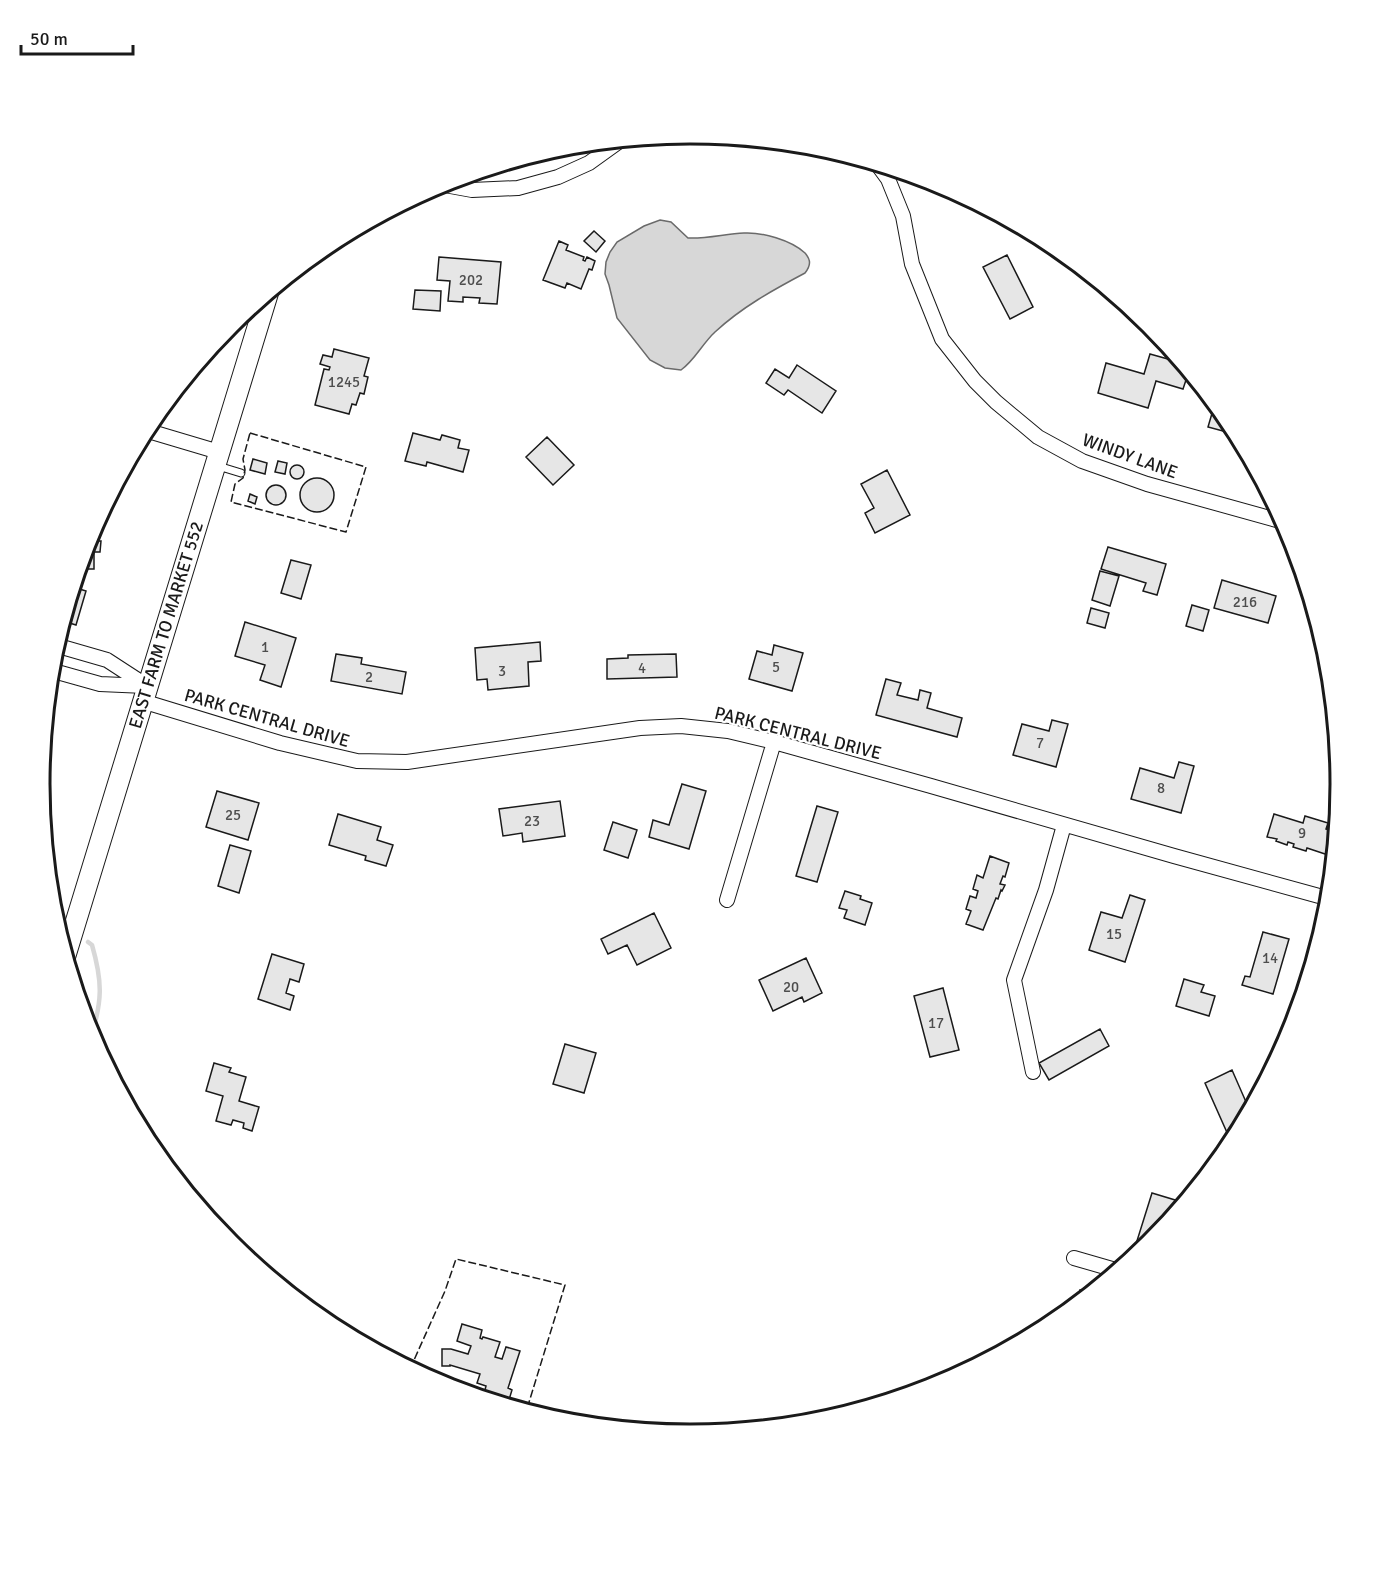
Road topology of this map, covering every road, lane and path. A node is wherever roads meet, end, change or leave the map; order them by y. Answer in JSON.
{"nodes":[{"id":1,"x":609,"y":149,"type":"edge"},
{"id":2,"x":885,"y":175,"type":"edge"},
{"id":3,"x":459,"y":188,"type":"edge"},
{"id":4,"x":264,"y":307,"type":"edge"},
{"id":5,"x":154,"y":434,"type":"edge"},
{"id":6,"x":217,"y":459,"type":"junction"},
{"id":7,"x":241,"y":473,"type":"dead end"},
{"id":8,"x":1272,"y":519,"type":"edge"},
{"id":9,"x":65,"y":648,"type":"edge"},
{"id":10,"x":60,"y":673,"type":"edge"},
{"id":11,"x":145,"y":693,"type":"junction"},
{"id":12,"x":774,"y":742,"type":"junction"},
{"id":13,"x":1065,"y":825,"type":"junction"},
{"id":14,"x":1320,"y":896,"type":"edge"},
{"id":15,"x":727,"y":900,"type":"dead end"},
{"id":16,"x":69,"y":943,"type":"edge"},
{"id":17,"x":1033,"y":1072,"type":"dead end"},
{"id":18,"x":1074,"y":1257,"type":"dead end"},
{"id":19,"x":1110,"y":1267,"type":"edge"}],
"edges":[{"from":1,"to":3,"type":"street"},
{"from":2,"to":8,"type":"street","name":"WINDY LANE"},
{"from":4,"to":6,"type":"main road","name":"EAST FARM TO MARKET 552"},
{"from":5,"to":6,"type":"street"},
{"from":6,"to":7,"type":"lane"},
{"from":6,"to":11,"type":"main road","name":"EAST FARM TO MARKET 552"},
{"from":9,"to":11,"type":"street"},
{"from":10,"to":11,"type":"street"},
{"from":11,"to":12,"type":"street","name":"PARK CENTRAL DRIVE"},
{"from":11,"to":16,"type":"main road","name":"EAST FARM TO MARKET 552"},
{"from":12,"to":13,"type":"street","name":"PARK CENTRAL DRIVE"},
{"from":12,"to":15,"type":"street"},
{"from":13,"to":14,"type":"street","name":"PARK CENTRAL DRIVE"},
{"from":13,"to":17,"type":"street"},
{"from":18,"to":19,"type":"street"}]}
